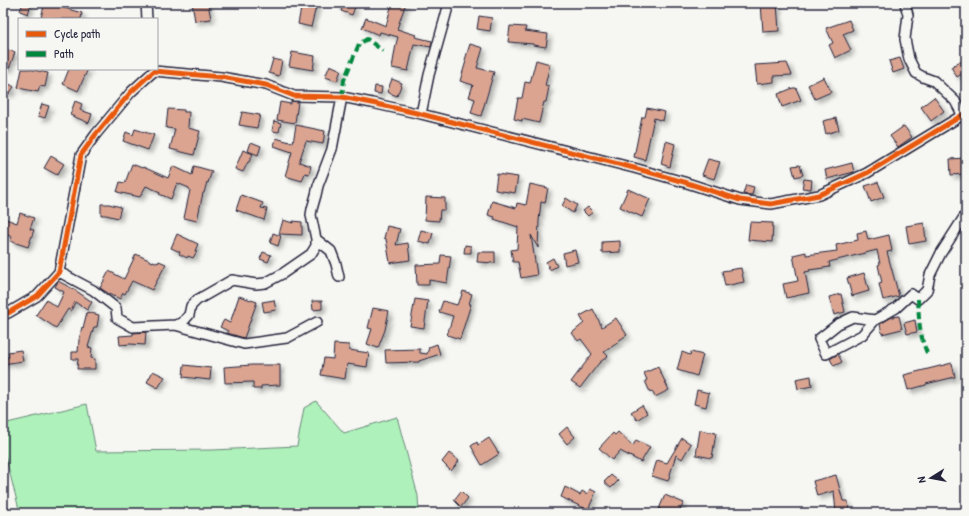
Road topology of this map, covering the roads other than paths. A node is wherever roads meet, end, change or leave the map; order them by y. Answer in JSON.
{"nodes":[{"id":1,"x":146,"y":3,"type":"edge"},
{"id":2,"x":449,"y":3,"type":"edge"},
{"id":3,"x":905,"y":3,"type":"edge"},
{"id":4,"x":147,"y":18,"type":"edge"},
{"id":5,"x":154,"y":70,"type":"edge"},
{"id":6,"x":342,"y":97,"type":"junction"},
{"id":7,"x":964,"y":113,"type":"edge"},
{"id":8,"x":421,"y":114,"type":"junction"},
{"id":9,"x":966,"y":214,"type":"edge"},
{"id":10,"x":316,"y":239,"type":"junction"},
{"id":11,"x":59,"y":272,"type":"junction"},
{"id":12,"x":339,"y":277,"type":"dead end"},
{"id":13,"x":3,"y":315,"type":"edge"},
{"id":14,"x":875,"y":320,"type":"junction"},
{"id":15,"x":317,"y":322,"type":"dead end"},
{"id":16,"x":175,"y":325,"type":"junction"}],
"edges":[{"from":1,"to":4,"type":"street"},
{"from":2,"to":8,"type":"street"},
{"from":3,"to":7,"type":"street"},
{"from":5,"to":6,"type":"street"},
{"from":5,"to":11,"type":"street"},
{"from":6,"to":8,"type":"street"},
{"from":6,"to":10,"type":"street"},
{"from":7,"to":8,"type":"street"},
{"from":9,"to":14,"type":"street"},
{"from":10,"to":12,"type":"street"},
{"from":10,"to":16,"type":"street"},
{"from":11,"to":13,"type":"street"},
{"from":11,"to":16,"type":"street"},
{"from":14,"to":14,"type":"street"},
{"from":15,"to":16,"type":"street"}]}
